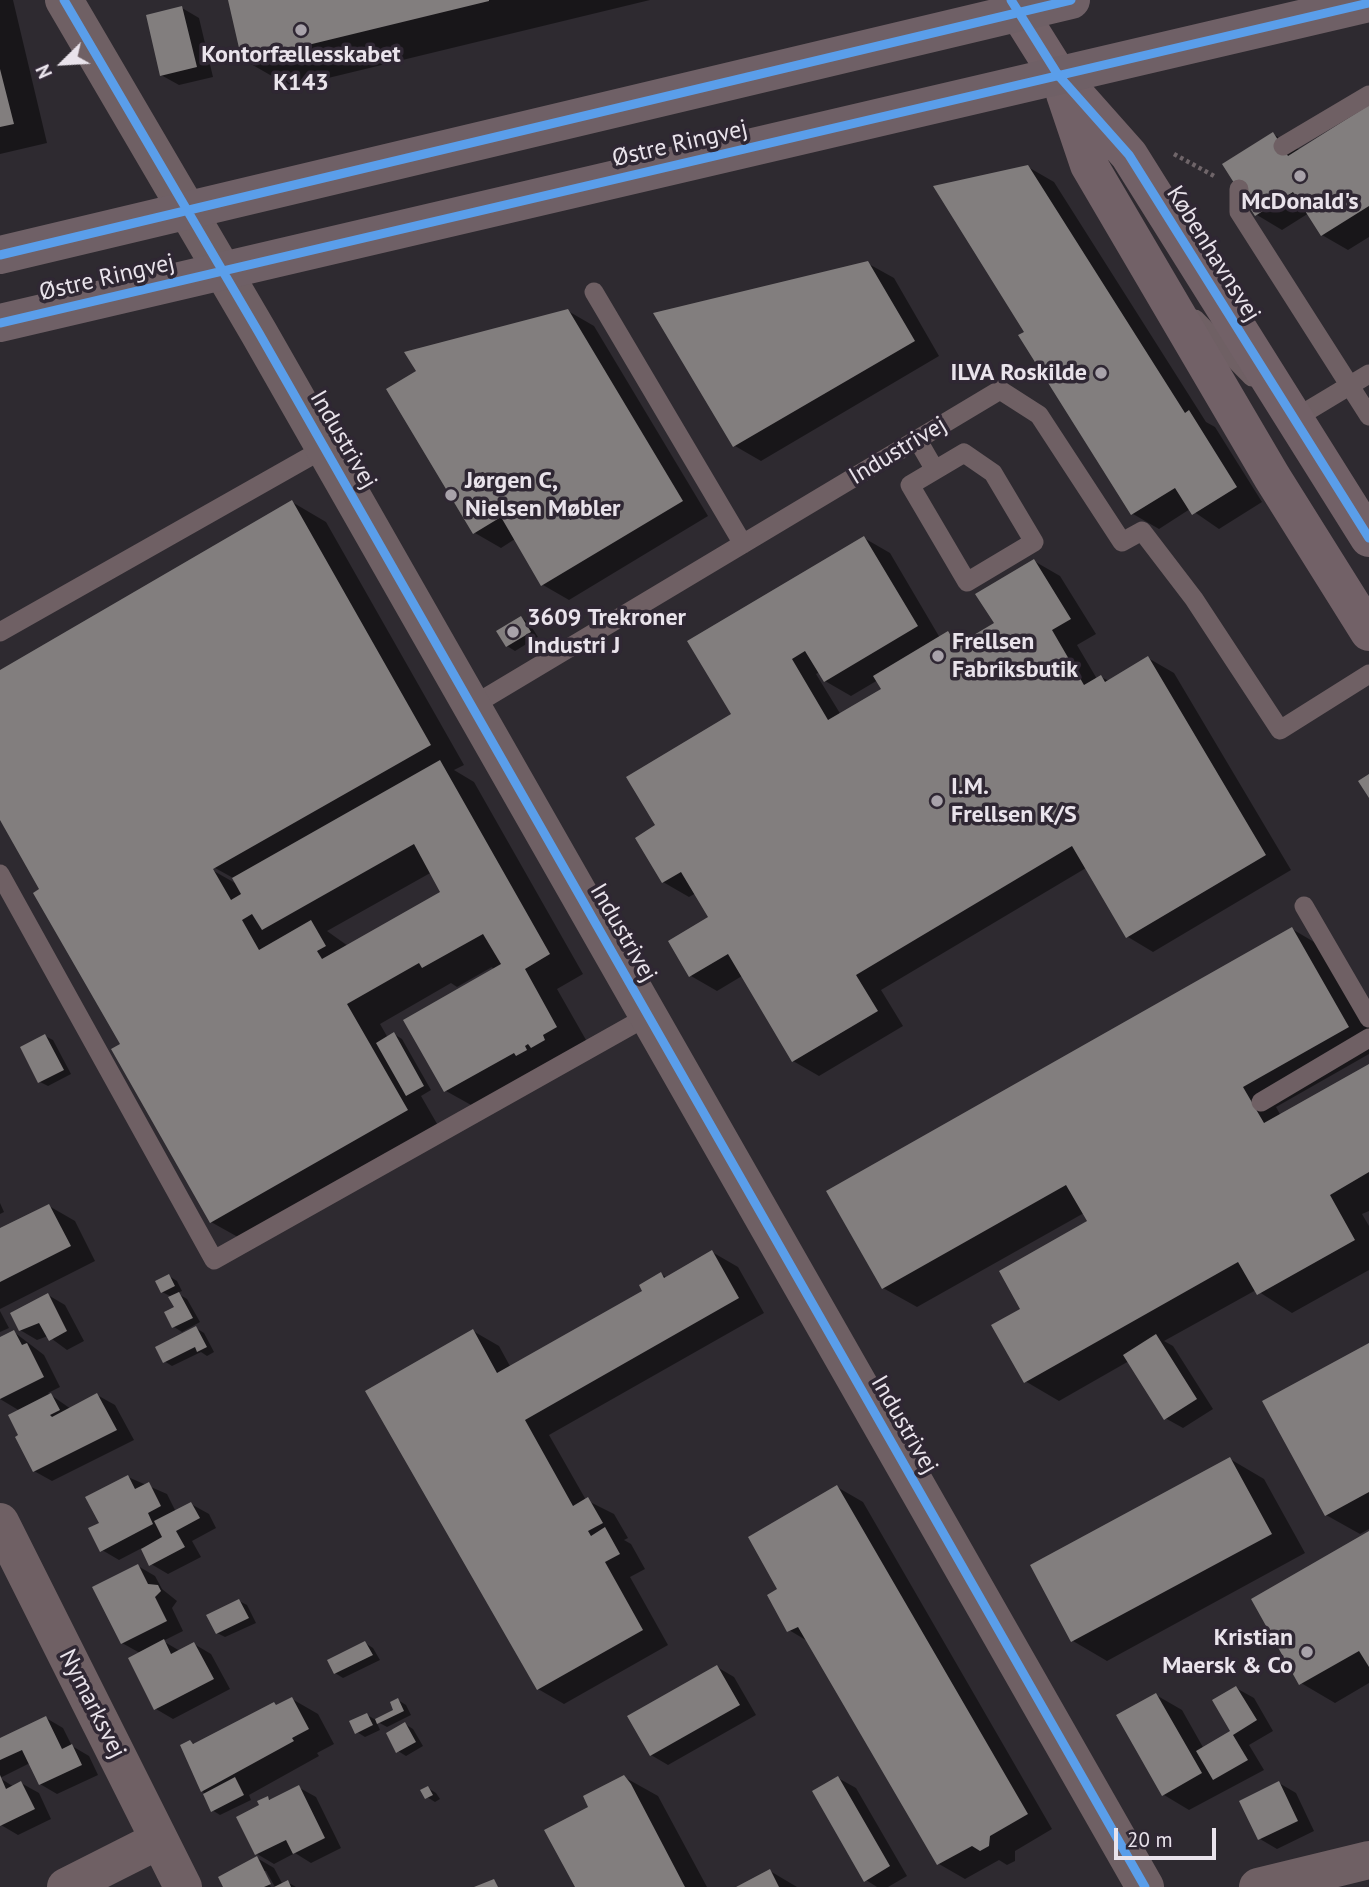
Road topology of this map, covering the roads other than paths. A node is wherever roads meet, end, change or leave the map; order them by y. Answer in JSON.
{"nodes":[{"id":1,"x":64,"y":0,"type":"edge"},
{"id":2,"x":1071,"y":0,"type":"edge"},
{"id":3,"x":1369,"y":3,"type":"edge"},
{"id":4,"x":1014,"y":6,"type":"edge"},
{"id":5,"x":1058,"y":75,"type":"junction"},
{"id":6,"x":1369,"y":95,"type":"edge"},
{"id":7,"x":1283,"y":146,"type":"dead end"},
{"id":8,"x":1239,"y":189,"type":"road end"},
{"id":9,"x":189,"y":210,"type":"junction"},
{"id":10,"x":0,"y":255,"type":"edge"},
{"id":11,"x":224,"y":270,"type":"junction"},
{"id":12,"x":1152,"y":275,"type":"junction"},
{"id":13,"x":594,"y":292,"type":"dead end"},
{"id":14,"x":0,"y":323,"type":"edge"},
{"id":15,"x":1369,"y":374,"type":"edge"},
{"id":16,"x":1349,"y":386,"type":"junction"},
{"id":17,"x":1369,"y":416,"type":"edge"},
{"id":18,"x":1294,"y":419,"type":"junction"},
{"id":19,"x":917,"y":439,"type":"junction"},
{"id":20,"x":325,"y":448,"type":"junction"},
{"id":21,"x":935,"y":470,"type":"junction"},
{"id":22,"x":1369,"y":538,"type":"edge"},
{"id":23,"x":743,"y":544,"type":"junction"},
{"id":24,"x":0,"y":632,"type":"edge"},
{"id":25,"x":1369,"y":632,"type":"edge"},
{"id":26,"x":1369,"y":674,"type":"edge"},
{"id":27,"x":472,"y":706,"type":"junction"},
{"id":28,"x":0,"y":874,"type":"edge"},
{"id":29,"x":1304,"y":906,"type":"dead end"},
{"id":30,"x":648,"y":1016,"type":"junction"},
{"id":31,"x":1369,"y":1018,"type":"edge"},
{"id":32,"x":1369,"y":1038,"type":"edge"},
{"id":33,"x":1261,"y":1102,"type":"dead end"},
{"id":34,"x":0,"y":1522,"type":"edge"},
{"id":35,"x":159,"y":1840,"type":"junction"},
{"id":36,"x":1369,"y":1860,"type":"edge"},
{"id":37,"x":66,"y":1887,"type":"edge"},
{"id":38,"x":183,"y":1887,"type":"edge"},
{"id":39,"x":1145,"y":1887,"type":"edge"},
{"id":40,"x":1258,"y":1887,"type":"edge"}],
"edges":[{"from":1,"to":9,"type":"street","name":"Industrivej"},
{"from":2,"to":4,"type":"main road","name":"Østre Ringvej"},
{"from":3,"to":5,"type":"main road","name":"Østre Ringvej"},
{"from":4,"to":5,"type":"street","name":"Københavnsvej"},
{"from":4,"to":9,"type":"main road","name":"Østre Ringvej"},
{"from":5,"to":11,"type":"main road","name":"Østre Ringvej"},
{"from":5,"to":12,"type":"street","name":"Københavnsvej"},
{"from":5,"to":18,"type":"street","name":"Københavnsvej"},
{"from":6,"to":7,"type":"lane"},
{"from":8,"to":16,"type":"lane"},
{"from":9,"to":10,"type":"main road","name":"Østre Ringvej"},
{"from":9,"to":11,"type":"street","name":"Industrivej"},
{"from":11,"to":14,"type":"main road","name":"Østre Ringvej"},
{"from":11,"to":20,"type":"street","name":"Industrivej"},
{"from":12,"to":18,"type":"lane"},
{"from":12,"to":25,"type":"street","name":"Københavnsvej"},
{"from":13,"to":23,"type":"lane"},
{"from":15,"to":16,"type":"lane"},
{"from":16,"to":17,"type":"lane"},
{"from":16,"to":18,"type":"lane"},
{"from":18,"to":22,"type":"street","name":"Københavnsvej"},
{"from":19,"to":21,"type":"lane"},
{"from":19,"to":23,"type":"lane","name":"Industrivej"},
{"from":19,"to":26,"type":"lane","name":"Industrivej"},
{"from":20,"to":24,"type":"lane"},
{"from":20,"to":27,"type":"street","name":"Industrivej"},
{"from":21,"to":21,"type":"lane"},
{"from":23,"to":27,"type":"lane","name":"Industrivej"},
{"from":27,"to":30,"type":"street","name":"Industrivej"},
{"from":28,"to":30,"type":"lane"},
{"from":29,"to":31,"type":"lane"},
{"from":30,"to":39,"type":"street","name":"Industrivej"},
{"from":32,"to":33,"type":"lane"},
{"from":34,"to":35,"type":"street","name":"Nymarksvej"},
{"from":35,"to":37,"type":"street"},
{"from":35,"to":38,"type":"street","name":"Nymarksvej"},
{"from":36,"to":40,"type":"street"}]}
